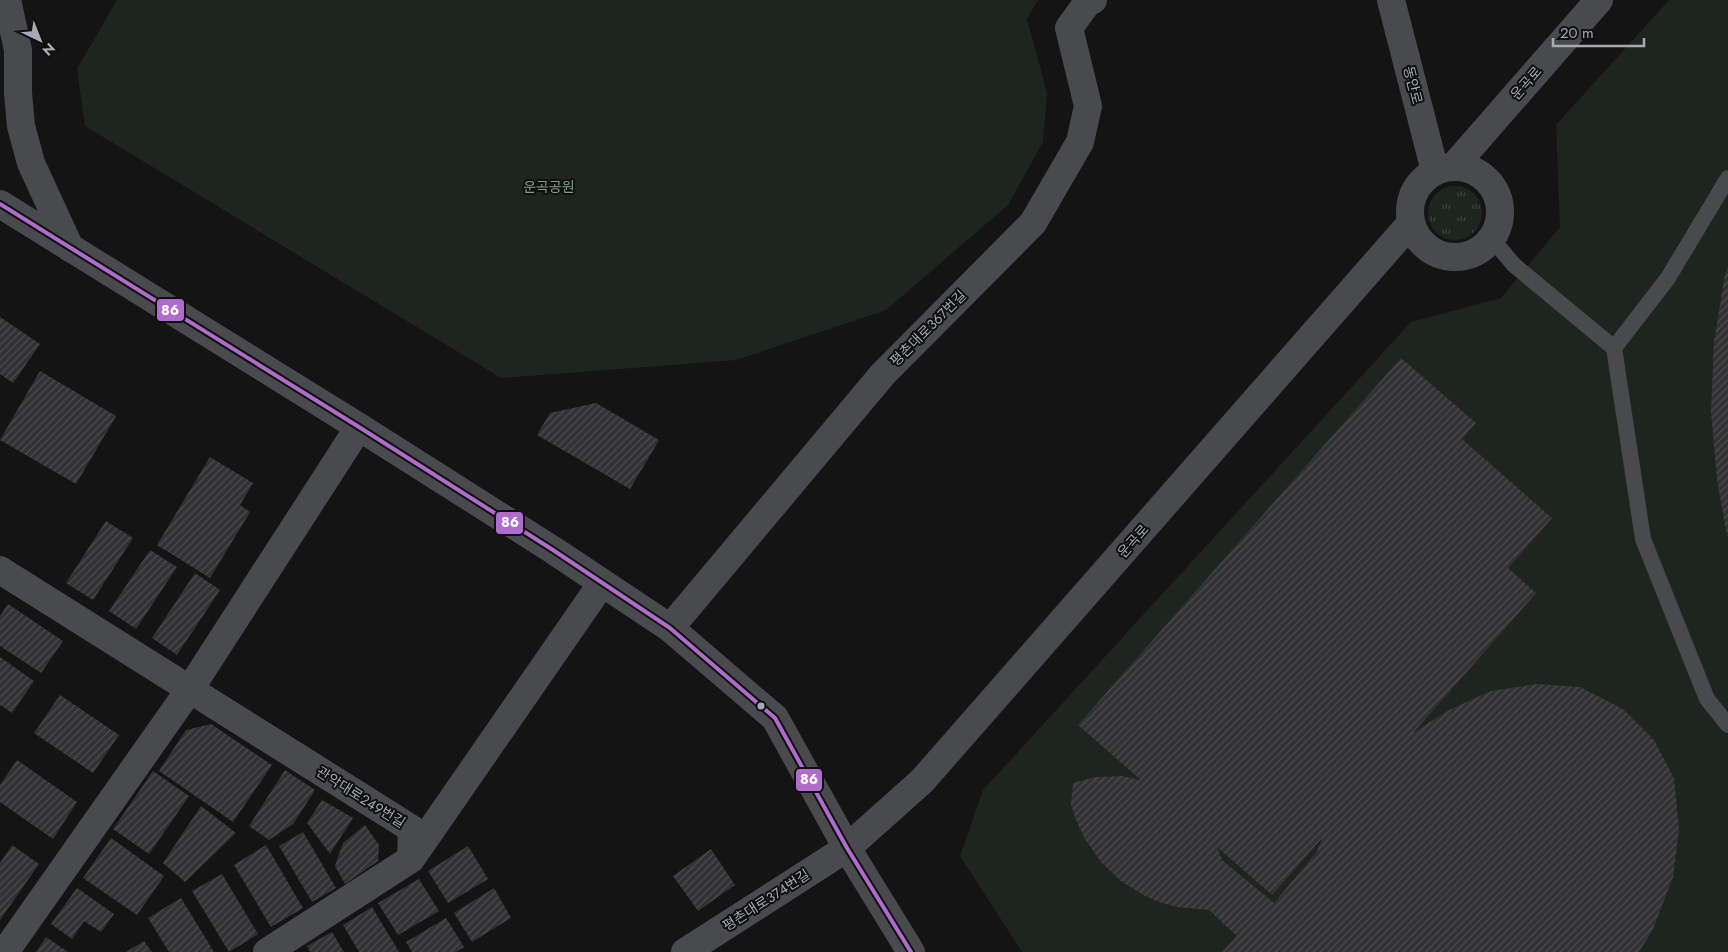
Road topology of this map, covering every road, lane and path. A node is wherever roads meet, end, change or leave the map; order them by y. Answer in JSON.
{"nodes":[{"id":1,"x":7,"y":0,"type":"edge"},
{"id":2,"x":1093,"y":0,"type":"edge"},
{"id":3,"x":1391,"y":0,"type":"edge"},
{"id":4,"x":1599,"y":0,"type":"edge"},
{"id":5,"x":1444,"y":169,"type":"junction"},
{"id":6,"x":1728,"y":178,"type":"edge"},
{"id":7,"x":0,"y":204,"type":"edge"},
{"id":8,"x":1410,"y":224,"type":"junction"},
{"id":9,"x":1492,"y":239,"type":"junction"},
{"id":10,"x":70,"y":248,"type":"junction"},
{"id":11,"x":1614,"y":348,"type":"junction"},
{"id":12,"x":359,"y":427,"type":"junction"},
{"id":13,"x":0,"y":570,"type":"edge"},
{"id":14,"x":602,"y":583,"type":"junction"},
{"id":15,"x":670,"y":628,"type":"junction"},
{"id":16,"x":190,"y":689,"type":"junction"},
{"id":17,"x":1728,"y":725,"type":"edge"},
{"id":18,"x":847,"y":848,"type":"junction"},
{"id":19,"x":411,"y":859,"type":"junction"},
{"id":20,"x":5,"y":952,"type":"edge"},
{"id":21,"x":267,"y":952,"type":"edge"},
{"id":22,"x":685,"y":952,"type":"edge"},
{"id":23,"x":911,"y":952,"type":"edge"}],
"edges":[{"from":1,"to":10,"type":"street"},
{"from":2,"to":15,"type":"street","name":"평촌대로367번길"},
{"from":3,"to":5,"type":"street","name":"동안로"},
{"from":4,"to":5,"type":"street","name":"운곡로"},
{"from":5,"to":8,"type":"street"},
{"from":5,"to":9,"type":"street"},
{"from":6,"to":11,"type":"lane"},
{"from":7,"to":10,"type":"street"},
{"from":8,"to":9,"type":"street"},
{"from":8,"to":18,"type":"street","name":"운곡로"},
{"from":9,"to":11,"type":"lane"},
{"from":10,"to":12,"type":"street"},
{"from":11,"to":17,"type":"lane"},
{"from":12,"to":14,"type":"street"},
{"from":12,"to":16,"type":"street"},
{"from":13,"to":16,"type":"street","name":"관악대로249번길"},
{"from":14,"to":15,"type":"street"},
{"from":14,"to":19,"type":"street"},
{"from":15,"to":18,"type":"street"},
{"from":16,"to":19,"type":"street","name":"관악대로249번길"},
{"from":16,"to":20,"type":"street"},
{"from":18,"to":22,"type":"street","name":"평촌대로374번길"},
{"from":18,"to":23,"type":"street"},
{"from":19,"to":21,"type":"street"}]}
